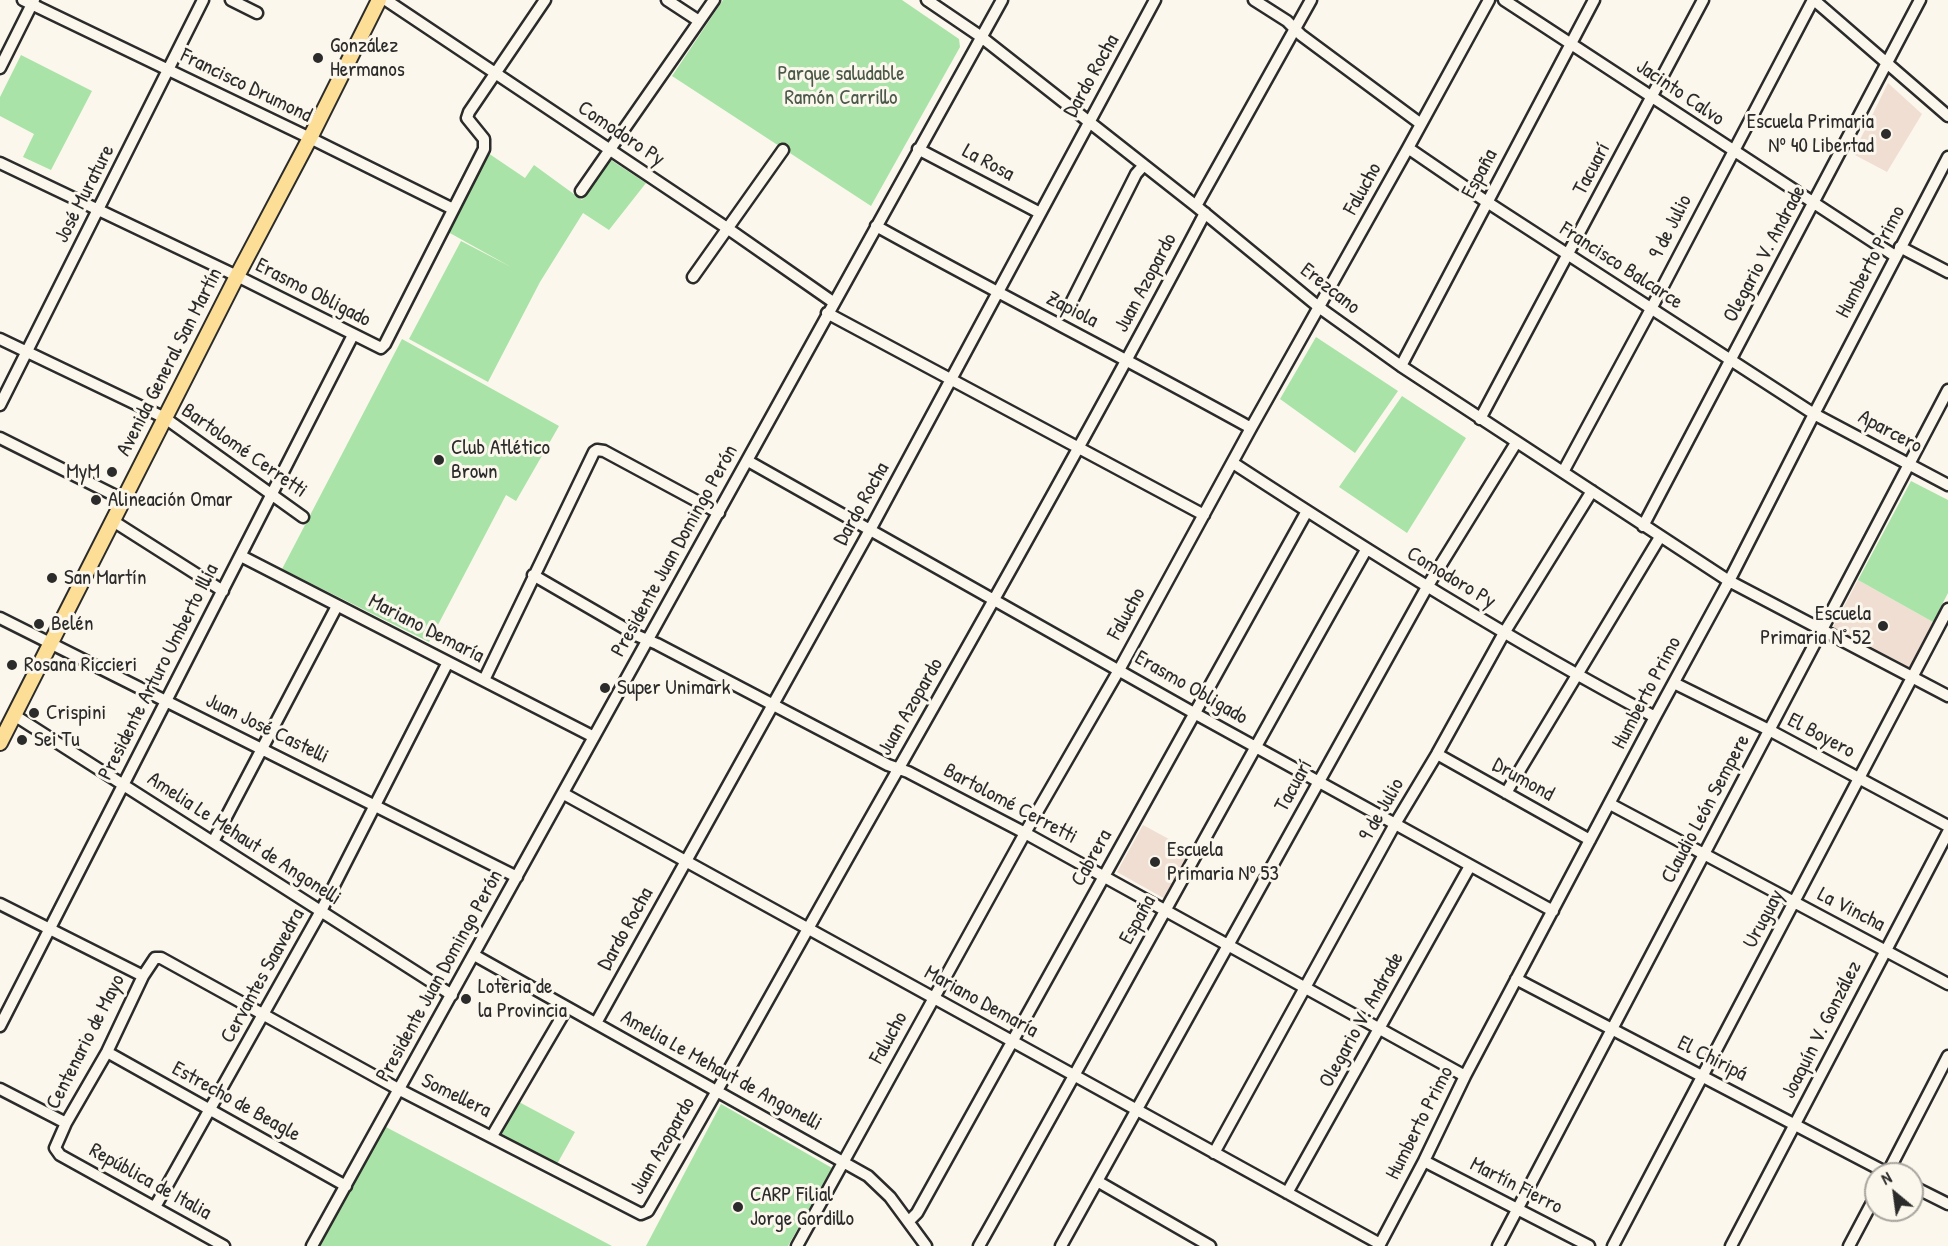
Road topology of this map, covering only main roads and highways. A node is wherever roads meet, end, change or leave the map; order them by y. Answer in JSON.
{"nodes":[{"id":1,"x":379,"y":0,"type":"edge"},
{"id":2,"x":0,"y":743,"type":"edge"}],
"edges":[{"from":1,"to":2,"type":"main road","name":"Avenida General San Martín"}]}
